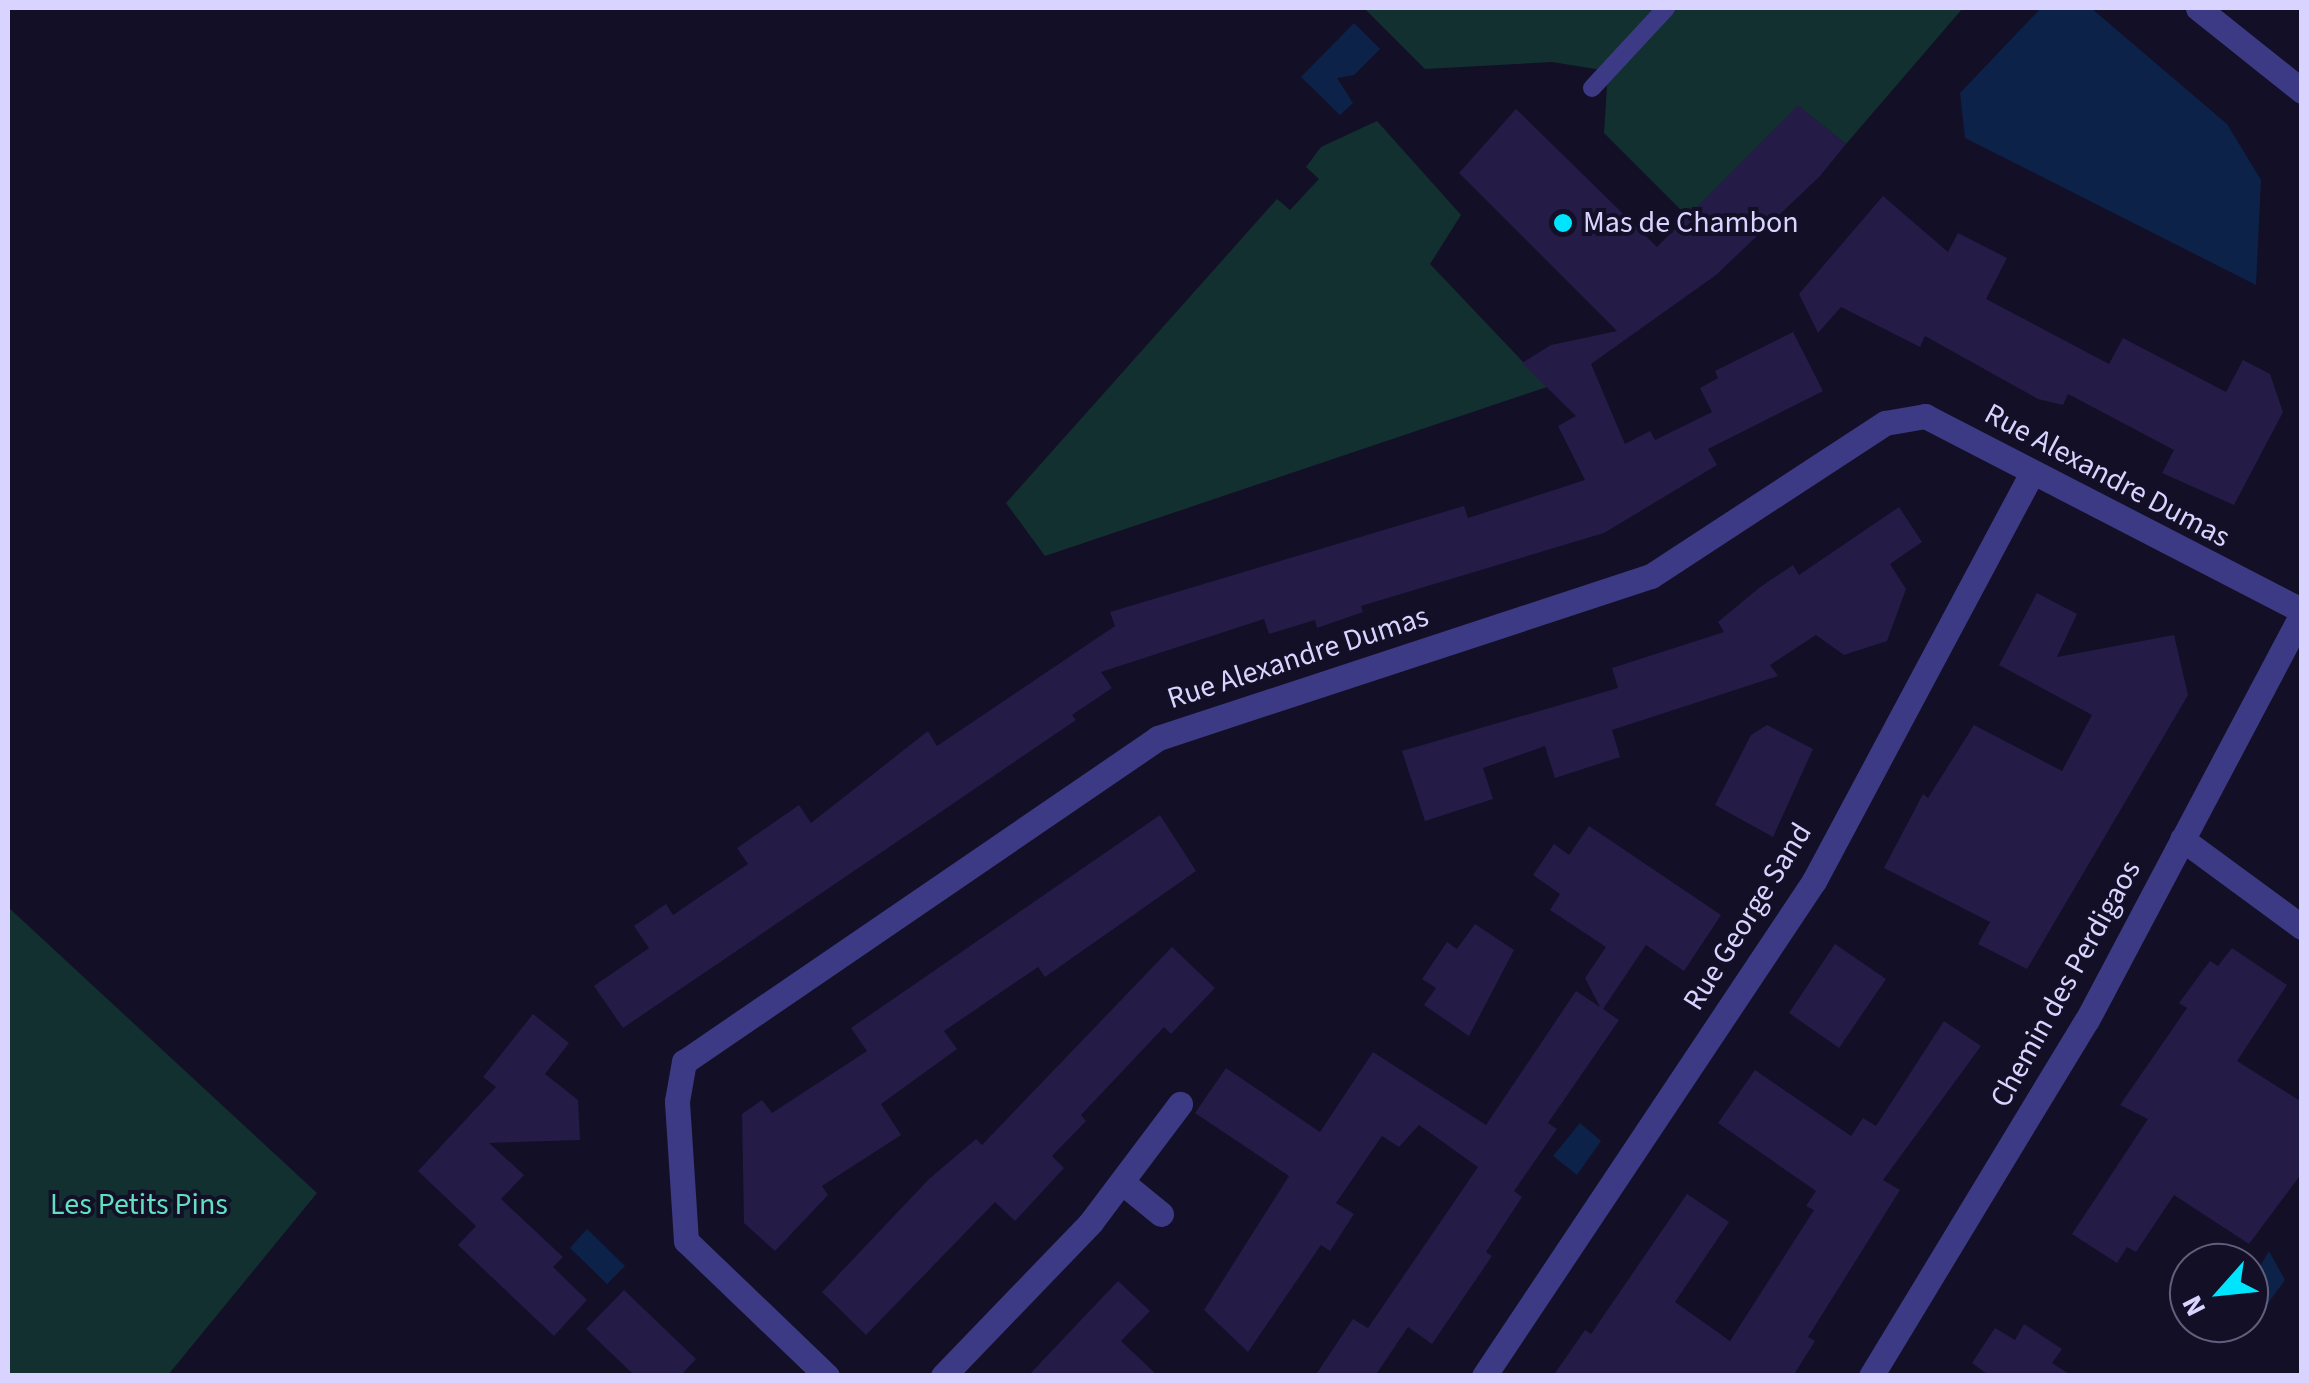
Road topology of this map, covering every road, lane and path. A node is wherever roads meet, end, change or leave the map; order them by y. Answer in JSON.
{"nodes":[{"id":1,"x":1666,"y":8,"type":"edge"},
{"id":2,"x":2198,"y":8,"type":"edge"},
{"id":3,"x":1592,"y":88,"type":"dead end"},
{"id":4,"x":2302,"y":90,"type":"edge"},
{"id":5,"x":2032,"y":473,"type":"junction"},
{"id":6,"x":2302,"y":612,"type":"edge"},
{"id":7,"x":2182,"y":839,"type":"junction"},
{"id":8,"x":2302,"y":927,"type":"edge"},
{"id":9,"x":1180,"y":1104,"type":"dead end"},
{"id":10,"x":1123,"y":1182,"type":"junction"},
{"id":11,"x":1161,"y":1214,"type":"dead end"},
{"id":12,"x":827,"y":1376,"type":"edge"},
{"id":13,"x":943,"y":1376,"type":"edge"},
{"id":14,"x":1484,"y":1376,"type":"edge"},
{"id":15,"x":1871,"y":1376,"type":"edge"}],
"edges":[{"from":1,"to":3,"type":"lane"},
{"from":2,"to":4,"type":"street"},
{"from":5,"to":6,"type":"street","name":"Rue Alexandre Dumas"},
{"from":5,"to":12,"type":"street","name":"Rue Alexandre Dumas"},
{"from":5,"to":14,"type":"street","name":"Rue George Sand"},
{"from":6,"to":7,"type":"street","name":"Chemin des Perdigaos"},
{"from":7,"to":8,"type":"street"},
{"from":7,"to":15,"type":"street","name":"Chemin des Perdigaos"},
{"from":9,"to":10,"type":"street"},
{"from":10,"to":11,"type":"street"},
{"from":10,"to":13,"type":"street"}]}
